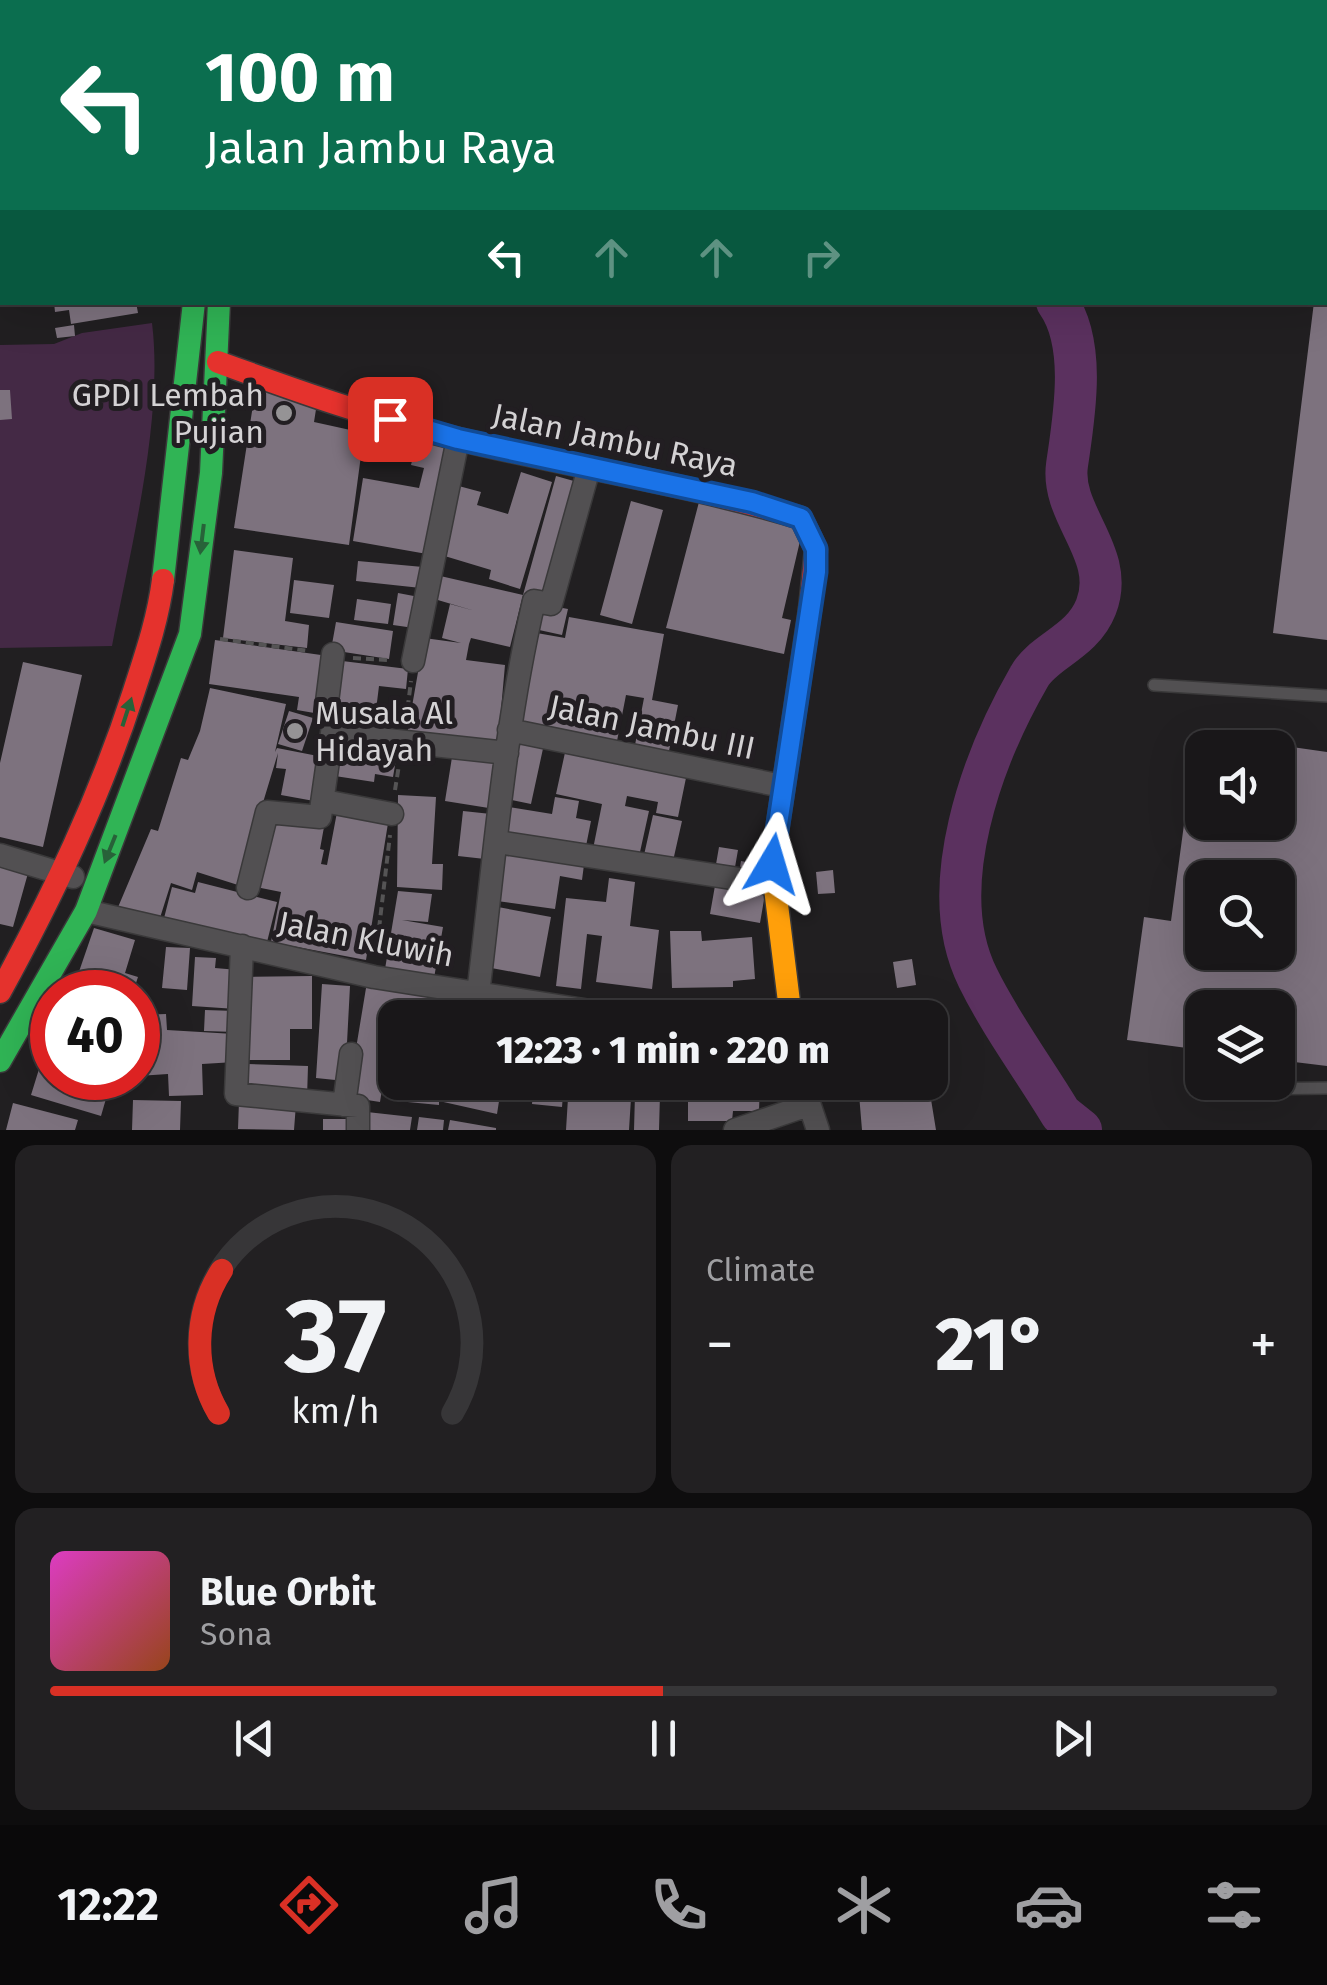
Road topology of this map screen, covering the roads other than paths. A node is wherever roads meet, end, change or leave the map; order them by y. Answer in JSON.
{"nodes":[{"id":1,"x":194,"y":305,"type":"edge"},
{"id":2,"x":219,"y":305,"type":"edge"},
{"id":3,"x":218,"y":362,"type":"junction"},
{"id":4,"x":458,"y":439,"type":"junction"},
{"id":5,"x":589,"y":468,"type":"junction"},
{"id":6,"x":178,"y":471,"type":"junction"},
{"id":7,"x":210,"y":473,"type":"junction"},
{"id":8,"x":333,"y":654,"type":"road end"},
{"id":9,"x":413,"y":662,"type":"road end"},
{"id":10,"x":1154,"y":684,"type":"dead end"},
{"id":11,"x":1327,"y":696,"type":"edge"},
{"id":12,"x":332,"y":734,"type":"junction"},
{"id":13,"x":508,"y":742,"type":"junction"},
{"id":14,"x":782,"y":786,"type":"junction"},
{"id":15,"x":324,"y":801,"type":"junction"},
{"id":16,"x":392,"y":814,"type":"dead end"},
{"id":17,"x":497,"y":842,"type":"junction"},
{"id":18,"x":0,"y":855,"type":"edge"},
{"id":19,"x":63,"y":873,"type":"junction"},
{"id":20,"x":96,"y":884,"type":"junction"},
{"id":21,"x":771,"y":884,"type":"junction"},
{"id":22,"x":248,"y":888,"type":"dead end"},
{"id":23,"x":52,"y":897,"type":"junction"},
{"id":24,"x":86,"y":910,"type":"junction"},
{"id":25,"x":242,"y":946,"type":"junction"},
{"id":26,"x":0,"y":992,"type":"edge"},
{"id":27,"x":478,"y":994,"type":"junction"},
{"id":28,"x":517,"y":1000,"type":"edge"},
{"id":29,"x":788,"y":1000,"type":"edge"},
{"id":30,"x":351,"y":1054,"type":"dead end"},
{"id":31,"x":0,"y":1061,"type":"edge"},
{"id":32,"x":1295,"y":1088,"type":"edge"},
{"id":33,"x":1327,"y":1088,"type":"edge"},
{"id":34,"x":793,"y":1100,"type":"edge"},
{"id":35,"x":807,"y":1100,"type":"edge"},
{"id":36,"x":344,"y":1105,"type":"junction"},
{"id":37,"x":358,"y":1130,"type":"edge"},
{"id":38,"x":735,"y":1130,"type":"edge"},
{"id":39,"x":818,"y":1130,"type":"edge"}],
"edges":[{"from":1,"to":6,"type":"main road"},
{"from":2,"to":3,"type":"main road"},
{"from":3,"to":4,"type":"main road","name":"Jalan Jambu Raya"},
{"from":3,"to":7,"type":"main road"},
{"from":4,"to":5,"type":"main road","name":"Jalan Jambu Raya"},
{"from":4,"to":9,"type":"street"},
{"from":5,"to":13,"type":"street"},
{"from":5,"to":14,"type":"main road","name":"Jalan Jambu Raya"},
{"from":6,"to":7,"type":"main road"},
{"from":19,"to":6,"type":"main road","one_way":true},
{"from":7,"to":20,"type":"main road","one_way":true},
{"from":8,"to":12,"type":"street"},
{"from":10,"to":11,"type":"lane"},
{"from":12,"to":13,"type":"street","name":"Jalan Jambu III"},
{"from":12,"to":15,"type":"street"},
{"from":13,"to":14,"type":"street","name":"Jalan Jambu III"},
{"from":13,"to":17,"type":"street"},
{"from":14,"to":21,"type":"main road","name":"Jalan Jambu Raya"},
{"from":15,"to":16,"type":"street"},
{"from":15,"to":22,"type":"street"},
{"from":17,"to":21,"type":"street"},
{"from":17,"to":27,"type":"street"},
{"from":18,"to":19,"type":"street"},
{"from":19,"to":20,"type":"street"},
{"from":19,"to":23,"type":"main road"},
{"from":20,"to":24,"type":"main road"},
{"from":21,"to":29,"type":"main road","name":"Jalan Jambu Raya"},
{"from":23,"to":24,"type":"main road"},
{"from":23,"to":26,"type":"main road"},
{"from":24,"to":25,"type":"street","name":"Jalan Kluwih"},
{"from":24,"to":31,"type":"main road"},
{"from":25,"to":27,"type":"street","name":"Jalan Kluwih"},
{"from":25,"to":36,"type":"street"},
{"from":27,"to":28,"type":"street","name":"Jalan Kluwih"},
{"from":30,"to":36,"type":"street"},
{"from":32,"to":33,"type":"lane"},
{"from":34,"to":38,"type":"street"},
{"from":35,"to":39,"type":"street"},
{"from":36,"to":37,"type":"street"}]}
